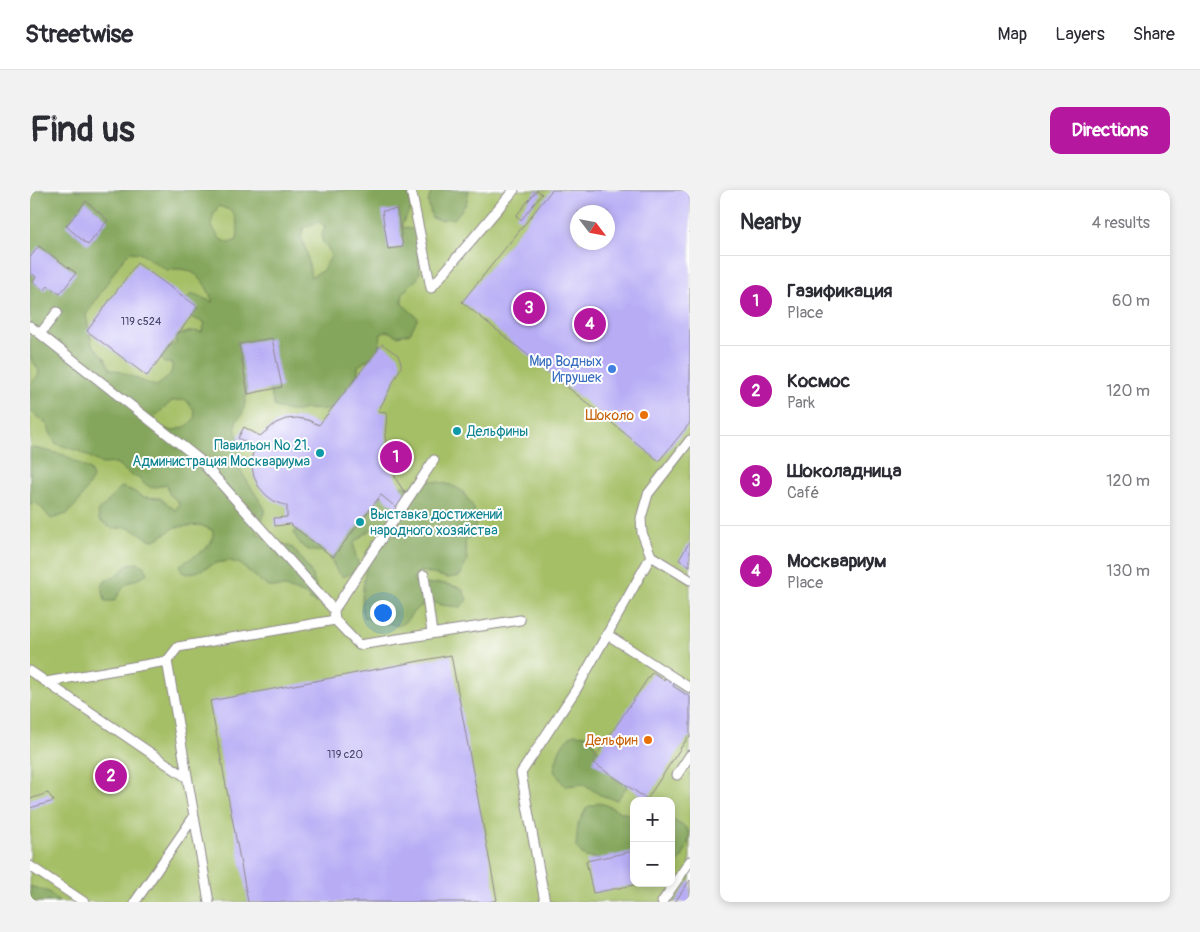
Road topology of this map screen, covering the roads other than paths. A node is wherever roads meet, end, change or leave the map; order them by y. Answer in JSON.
{"nodes":[{"id":1,"x":411,"y":190,"type":"edge"},
{"id":2,"x":514,"y":190,"type":"edge"},
{"id":3,"x":57,"y":312,"type":"dead end"},
{"id":4,"x":30,"y":326,"type":"edge"},
{"id":5,"x":40,"y":334,"type":"junction"},
{"id":6,"x":690,"y":440,"type":"edge"},
{"id":7,"x":434,"y":460,"type":"dead end"},
{"id":8,"x":651,"y":556,"type":"junction"},
{"id":9,"x":424,"y":575,"type":"dead end"},
{"id":10,"x":690,"y":580,"type":"edge"},
{"id":11,"x":334,"y":610,"type":"junction"},
{"id":12,"x":335,"y":620,"type":"junction"},
{"id":13,"x":520,"y":620,"type":"dead end"},
{"id":14,"x":432,"y":634,"type":"junction"},
{"id":15,"x":608,"y":635,"type":"junction"},
{"id":16,"x":167,"y":661,"type":"junction"},
{"id":17,"x":30,"y":671,"type":"edge"},
{"id":18,"x":46,"y":682,"type":"junction"},
{"id":19,"x":690,"y":688,"type":"edge"},
{"id":20,"x":690,"y":755,"type":"edge"},
{"id":21,"x":677,"y":775,"type":"dead end"},
{"id":22,"x":186,"y":777,"type":"junction"},
{"id":23,"x":193,"y":818,"type":"junction"},
{"id":24,"x":690,"y":861,"type":"edge"},
{"id":25,"x":30,"y":866,"type":"edge"},
{"id":26,"x":84,"y":902,"type":"edge"},
{"id":27,"x":135,"y":902,"type":"edge"},
{"id":28,"x":209,"y":902,"type":"edge"},
{"id":29,"x":545,"y":902,"type":"edge"},
{"id":30,"x":662,"y":902,"type":"edge"}],
"edges":[{"from":1,"to":2,"type":"lane"},
{"from":3,"to":5,"type":"lane"},
{"from":4,"to":5,"type":"lane"},
{"from":5,"to":11,"type":"lane"},
{"from":6,"to":8,"type":"lane"},
{"from":7,"to":11,"type":"lane"},
{"from":8,"to":10,"type":"lane"},
{"from":8,"to":15,"type":"lane"},
{"from":9,"to":14,"type":"lane"},
{"from":11,"to":12,"type":"lane"},
{"from":12,"to":14,"type":"lane"},
{"from":12,"to":16,"type":"lane"},
{"from":13,"to":14,"type":"lane"},
{"from":15,"to":19,"type":"lane"},
{"from":15,"to":29,"type":"lane"},
{"from":16,"to":18,"type":"lane"},
{"from":16,"to":22,"type":"lane"},
{"from":17,"to":18,"type":"lane"},
{"from":18,"to":22,"type":"lane"},
{"from":20,"to":21,"type":"lane"},
{"from":22,"to":23,"type":"lane"},
{"from":23,"to":27,"type":"lane"},
{"from":23,"to":28,"type":"lane"},
{"from":24,"to":30,"type":"lane"},
{"from":25,"to":26,"type":"lane"}]}
